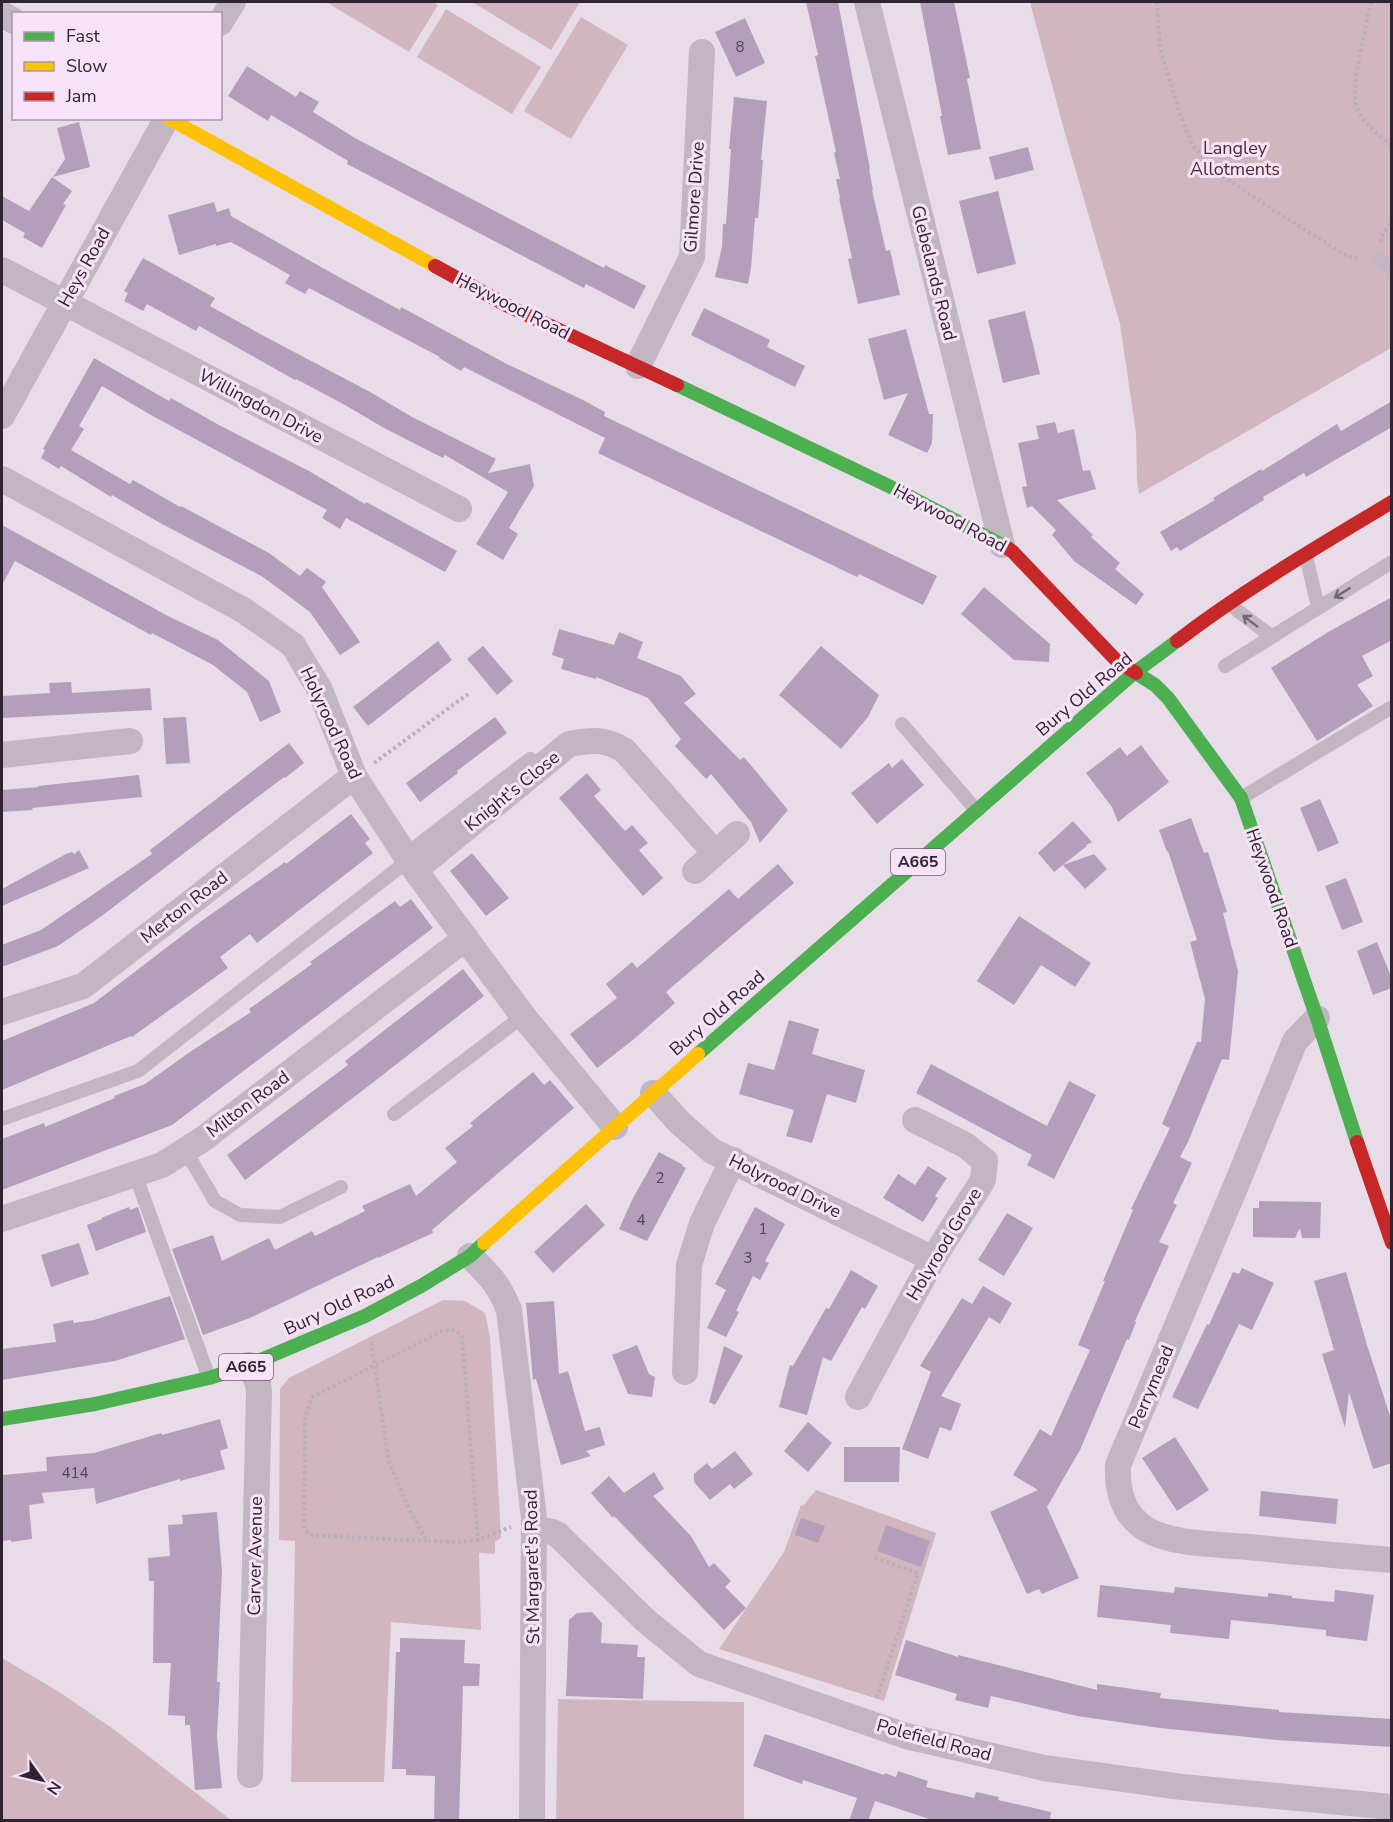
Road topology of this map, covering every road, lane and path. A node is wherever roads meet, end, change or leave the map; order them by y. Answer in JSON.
{"nodes":[{"id":1,"x":233,"y":2,"type":"edge"},
{"id":2,"x":867,"y":2,"type":"edge"},
{"id":3,"x":1157,"y":2,"type":"edge"},
{"id":4,"x":1371,"y":2,"type":"edge"},
{"id":5,"x":222,"y":20,"type":"edge"},
{"id":6,"x":702,"y":52,"type":"dead end"},
{"id":7,"x":166,"y":120,"type":"edge"},
{"id":8,"x":171,"y":120,"type":"edge"},
{"id":9,"x":1392,"y":146,"type":"edge"},
{"id":10,"x":1378,"y":260,"type":"joint"},
{"id":11,"x":1392,"y":268,"type":"edge"},
{"id":12,"x":2,"y":270,"type":"edge"},
{"id":13,"x":64,"y":303,"type":"junction"},
{"id":14,"x":639,"y":366,"type":"junction"},
{"id":15,"x":2,"y":416,"type":"edge"},
{"id":16,"x":2,"y":479,"type":"edge"},
{"id":17,"x":1392,"y":502,"type":"edge"},
{"id":18,"x":459,"y":509,"type":"dead end"},
{"id":19,"x":1002,"y":545,"type":"junction"},
{"id":20,"x":1306,"y":554,"type":"junction"},
{"id":21,"x":1392,"y":562,"type":"edge"},
{"id":22,"x":1229,"y":605,"type":"junction"},
{"id":23,"x":1318,"y":607,"type":"junction"},
{"id":24,"x":1271,"y":636,"type":"junction"},
{"id":25,"x":1225,"y":666,"type":"dead end"},
{"id":26,"x":1134,"y":673,"type":"junction"},
{"id":27,"x":468,"y":694,"type":"dead end"},
{"id":28,"x":1392,"y":707,"type":"edge"},
{"id":29,"x":902,"y":724,"type":"dead end"},
{"id":30,"x":130,"y":741,"type":"dead end"},
{"id":31,"x":2,"y":755,"type":"edge"},
{"id":32,"x":530,"y":759,"type":"dead end"},
{"id":33,"x":354,"y":776,"type":"junction"},
{"id":34,"x":1240,"y":798,"type":"junction"},
{"id":35,"x":977,"y":811,"type":"junction"},
{"id":36,"x":737,"y":834,"type":"dead end"},
{"id":37,"x":716,"y":853,"type":"junction"},
{"id":38,"x":410,"y":862,"type":"junction"},
{"id":39,"x":695,"y":872,"type":"dead end"},
{"id":40,"x":466,"y":938,"type":"junction"},
{"id":41,"x":2,"y":1012,"type":"edge"},
{"id":42,"x":523,"y":1017,"type":"junction"},
{"id":43,"x":1317,"y":1018,"type":"junction"},
{"id":44,"x":653,"y":1093,"type":"junction"},
{"id":45,"x":394,"y":1114,"type":"dead end"},
{"id":46,"x":2,"y":1119,"type":"edge"},
{"id":47,"x":915,"y":1120,"type":"dead end"},
{"id":48,"x":615,"y":1127,"type":"junction"},
{"id":49,"x":185,"y":1150,"type":"junction"},
{"id":50,"x":733,"y":1160,"type":"junction"},
{"id":51,"x":135,"y":1174,"type":"junction"},
{"id":52,"x":341,"y":1187,"type":"dead end"},
{"id":53,"x":2,"y":1219,"type":"edge"},
{"id":54,"x":1392,"y":1244,"type":"edge"},
{"id":55,"x":470,"y":1256,"type":"junction"},
{"id":56,"x":933,"y":1259,"type":"junction"},
{"id":57,"x":365,"y":1316,"type":"junction"},
{"id":58,"x":249,"y":1365,"type":"junction"},
{"id":59,"x":375,"y":1365,"type":"junction"},
{"id":60,"x":685,"y":1372,"type":"dead end"},
{"id":61,"x":209,"y":1378,"type":"junction"},
{"id":62,"x":858,"y":1397,"type":"dead end"},
{"id":63,"x":2,"y":1419,"type":"edge"},
{"id":64,"x":534,"y":1523,"type":"junction"},
{"id":65,"x":478,"y":1540,"type":"junction"},
{"id":66,"x":427,"y":1541,"type":"junction"},
{"id":67,"x":875,"y":1558,"type":"dead end"},
{"id":68,"x":1392,"y":1560,"type":"edge"},
{"id":69,"x":868,"y":1723,"type":"junction"},
{"id":70,"x":256,"y":1758,"type":"dead end"},
{"id":71,"x":1392,"y":1807,"type":"edge"},
{"id":72,"x":532,"y":1821,"type":"edge"}],
"edges":[{"from":1,"to":5,"type":"street"},
{"from":2,"to":19,"type":"street","name":"Glebelands Road"},
{"from":3,"to":10,"type":"path"},
{"from":4,"to":9,"type":"path"},
{"from":6,"to":14,"type":"street","name":"Gilmore Drive"},
{"from":7,"to":13,"type":"street","name":"Heys Road"},
{"from":8,"to":14,"type":"street","name":"Heywood Road"},
{"from":10,"to":11,"type":"lane"},
{"from":12,"to":13,"type":"street","name":"Willingdon Drive"},
{"from":13,"to":15,"type":"street","name":"Heys Road"},
{"from":13,"to":18,"type":"street","name":"Willingdon Drive"},
{"from":14,"to":19,"type":"street","name":"Heywood Road"},
{"from":16,"to":33,"type":"street","name":"Holyrood Road"},
{"from":17,"to":20,"type":"street","name":"Bury Old Road","number":"A665"},
{"from":19,"to":26,"type":"street","name":"Heywood Road"},
{"from":20,"to":22,"type":"street","name":"Bury Old Road","number":"A665"},
{"from":20,"to":23,"type":"lane"},
{"from":21,"to":23,"type":"lane","one_way":true},
{"from":24,"to":22,"type":"lane","one_way":true},
{"from":22,"to":26,"type":"street","name":"Bury Old Road","number":"A665"},
{"from":23,"to":24,"type":"lane"},
{"from":24,"to":25,"type":"lane"},
{"from":26,"to":34,"type":"street","name":"Heywood Road"},
{"from":26,"to":35,"type":"street","name":"Bury Old Road","number":"A665"},
{"from":27,"to":33,"type":"path"},
{"from":28,"to":34,"type":"lane"},
{"from":29,"to":35,"type":"lane"},
{"from":30,"to":31,"type":"street"},
{"from":32,"to":38,"type":"lane"},
{"from":33,"to":38,"type":"street","name":"Holyrood Road"},
{"from":33,"to":41,"type":"street","name":"Merton Road"},
{"from":34,"to":43,"type":"street","name":"Heywood Road"},
{"from":35,"to":44,"type":"street","name":"Bury Old Road","number":"A665"},
{"from":36,"to":37,"type":"street"},
{"from":37,"to":38,"type":"street","name":"Knight's Close"},
{"from":37,"to":39,"type":"street"},
{"from":38,"to":40,"type":"street","name":"Holyrood Road"},
{"from":38,"to":46,"type":"lane"},
{"from":40,"to":42,"type":"street","name":"Holyrood Road"},
{"from":40,"to":49,"type":"street","name":"Milton Road"},
{"from":42,"to":45,"type":"lane"},
{"from":42,"to":48,"type":"street","name":"Holyrood Road"},
{"from":43,"to":54,"type":"street","name":"Heywood Road"},
{"from":43,"to":68,"type":"street","name":"Perrymead"},
{"from":44,"to":48,"type":"street","name":"Bury Old Road","number":"A665"},
{"from":44,"to":50,"type":"street","name":"Holyrood Drive"},
{"from":47,"to":56,"type":"street","name":"Holyrood Grove"},
{"from":48,"to":55,"type":"street","name":"Bury Old Road","number":"A665"},
{"from":49,"to":51,"type":"street","name":"Milton Road"},
{"from":49,"to":52,"type":"lane"},
{"from":50,"to":56,"type":"street","name":"Holyrood Drive"},
{"from":50,"to":60,"type":"street"},
{"from":51,"to":53,"type":"street","name":"Milton Road"},
{"from":51,"to":61,"type":"lane"},
{"from":55,"to":57,"type":"street","name":"Bury Old Road","number":"A665"},
{"from":55,"to":64,"type":"street","name":"St Margaret's Road"},
{"from":56,"to":62,"type":"street","name":"Holyrood Grove"},
{"from":57,"to":58,"type":"street","name":"Bury Old Road","number":"A665"},
{"from":57,"to":59,"type":"path"},
{"from":58,"to":61,"type":"street","name":"Bury Old Road","number":"A665"},
{"from":58,"to":70,"type":"street","name":"Carver Avenue"},
{"from":59,"to":65,"type":"path"},
{"from":59,"to":66,"type":"path"},
{"from":59,"to":66,"type":"path"},
{"from":61,"to":63,"type":"street","name":"Bury Old Road","number":"A665"},
{"from":64,"to":65,"type":"path"},
{"from":64,"to":69,"type":"street","name":"Polefield Road"},
{"from":64,"to":72,"type":"street","name":"St Margaret's Road"},
{"from":65,"to":66,"type":"path"},
{"from":67,"to":69,"type":"path"},
{"from":69,"to":71,"type":"street","name":"Polefield Road"}]}
